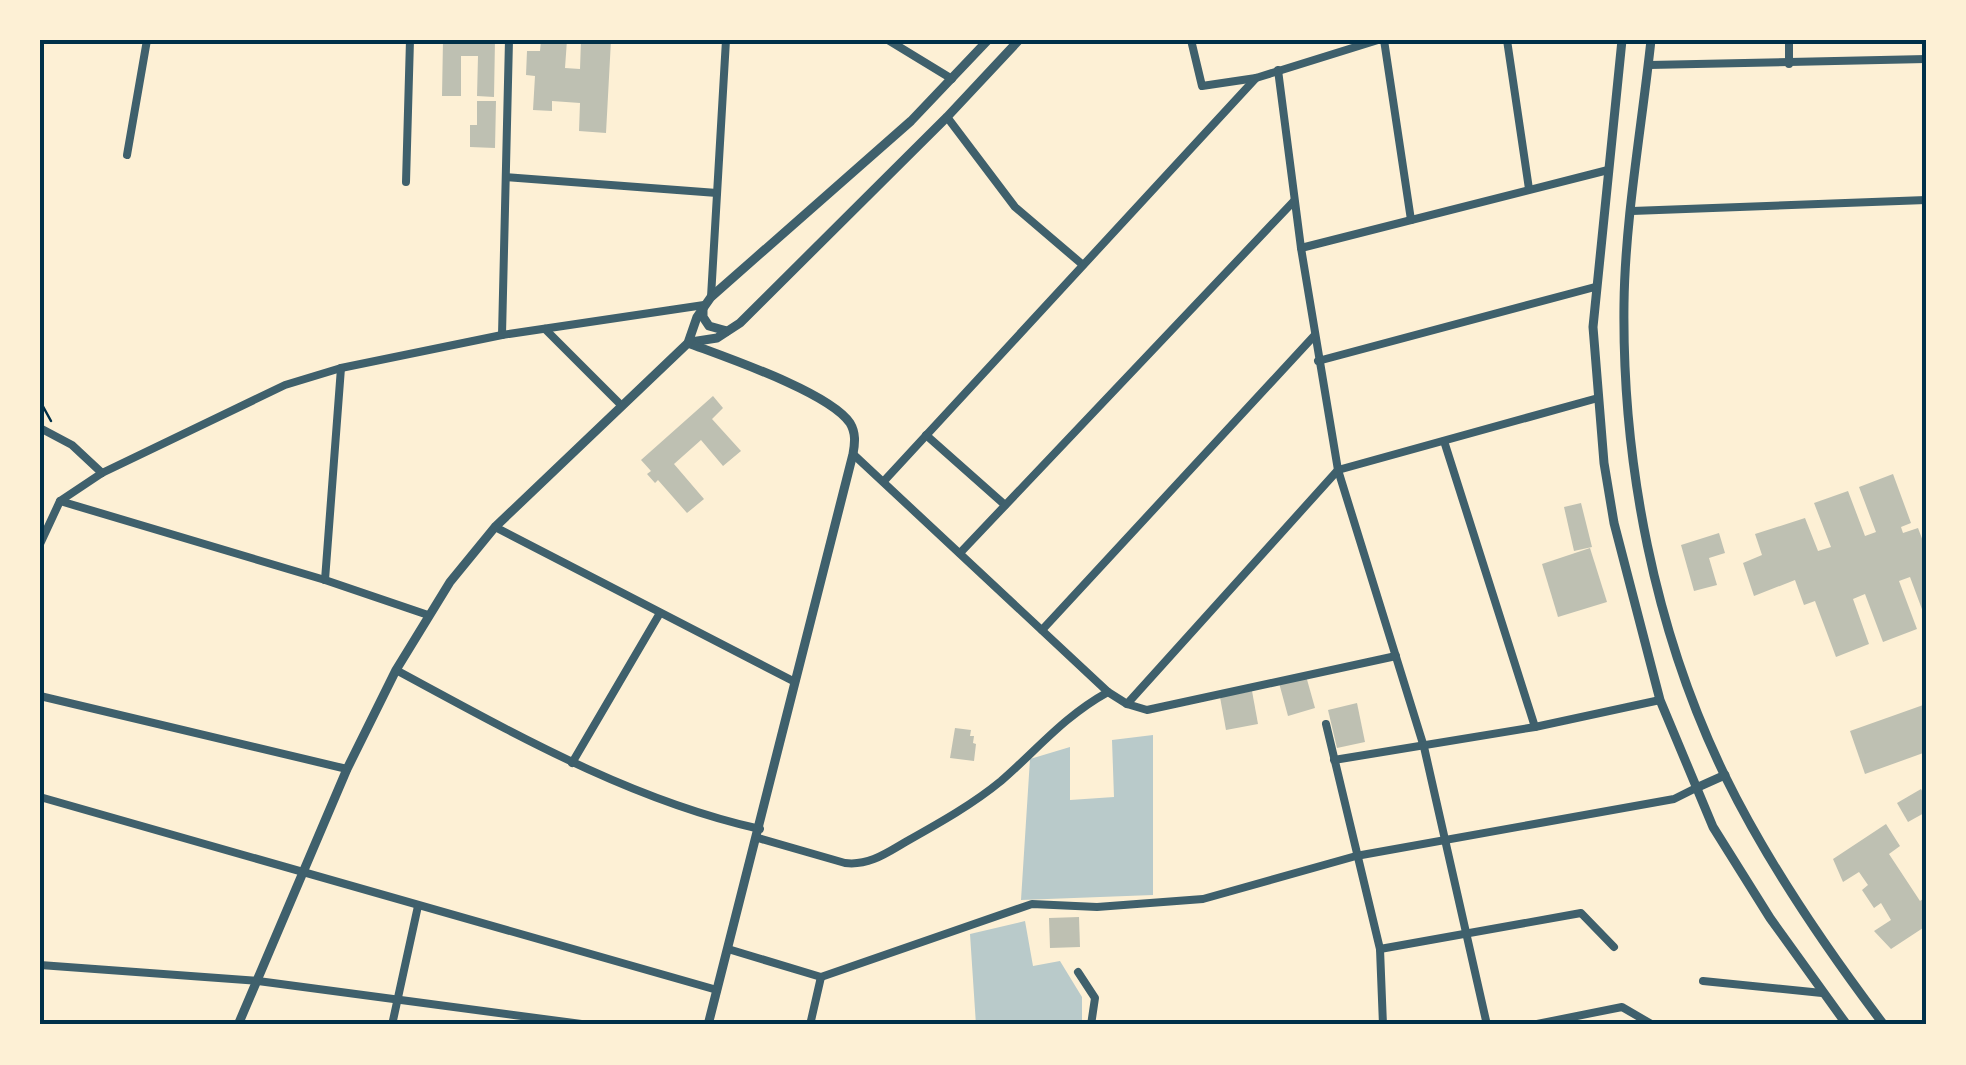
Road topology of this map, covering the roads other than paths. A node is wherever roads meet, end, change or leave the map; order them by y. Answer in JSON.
{"nodes":[{"id":1,"x":147,"y":40,"type":"edge"},
{"id":2,"x":410,"y":40,"type":"edge"},
{"id":3,"x":509,"y":40,"type":"edge"},
{"id":4,"x":726,"y":40,"type":"edge"},
{"id":5,"x":888,"y":40,"type":"edge"},
{"id":6,"x":988,"y":40,"type":"edge"},
{"id":7,"x":1020,"y":40,"type":"edge"},
{"id":8,"x":1191,"y":40,"type":"edge"},
{"id":9,"x":1381,"y":40,"type":"edge"},
{"id":10,"x":1507,"y":40,"type":"edge"},
{"id":11,"x":1622,"y":40,"type":"edge"},
{"id":12,"x":1652,"y":40,"type":"edge"},
{"id":13,"x":1789,"y":40,"type":"edge"},
{"id":14,"x":1926,"y":59,"type":"edge"},
{"id":15,"x":1789,"y":64,"type":"junction"},
{"id":16,"x":1648,"y":65,"type":"junction"},
{"id":17,"x":1278,"y":70,"type":"junction"},
{"id":18,"x":1256,"y":78,"type":"junction"},
{"id":19,"x":952,"y":79,"type":"junction"},
{"id":20,"x":947,"y":117,"type":"junction"},
{"id":21,"x":128,"y":155,"type":"dead end"},
{"id":22,"x":1608,"y":170,"type":"junction"},
{"id":23,"x":506,"y":177,"type":"junction"},
{"id":24,"x":406,"y":182,"type":"dead end"},
{"id":25,"x":1529,"y":188,"type":"junction"},
{"id":26,"x":717,"y":193,"type":"junction"},
{"id":27,"x":1294,"y":200,"type":"junction"},
{"id":28,"x":1926,"y":200,"type":"edge"},
{"id":29,"x":1632,"y":210,"type":"junction"},
{"id":30,"x":1411,"y":220,"type":"junction"},
{"id":31,"x":1301,"y":248,"type":"junction"},
{"id":32,"x":1083,"y":265,"type":"junction"},
{"id":33,"x":1595,"y":287,"type":"junction"},
{"id":34,"x":707,"y":301,"type":"junction"},
{"id":35,"x":545,"y":329,"type":"junction"},
{"id":36,"x":730,"y":330,"type":"junction"},
{"id":37,"x":502,"y":334,"type":"junction"},
{"id":38,"x":1314,"y":336,"type":"junction"},
{"id":39,"x":688,"y":343,"type":"junction"},
{"id":40,"x":1318,"y":361,"type":"junction"},
{"id":41,"x":340,"y":368,"type":"junction"},
{"id":42,"x":1598,"y":398,"type":"junction"},
{"id":43,"x":621,"y":405,"type":"junction"},
{"id":44,"x":40,"y":428,"type":"edge"},
{"id":45,"x":926,"y":435,"type":"junction"},
{"id":46,"x":1444,"y":441,"type":"junction"},
{"id":47,"x":853,"y":454,"type":"junction"},
{"id":48,"x":1338,"y":470,"type":"junction"},
{"id":49,"x":102,"y":473,"type":"junction"},
{"id":50,"x":884,"y":482,"type":"junction"},
{"id":51,"x":60,"y":501,"type":"junction"},
{"id":52,"x":1006,"y":505,"type":"junction"},
{"id":53,"x":495,"y":527,"type":"junction"},
{"id":54,"x":40,"y":544,"type":"edge"},
{"id":55,"x":960,"y":553,"type":"junction"},
{"id":56,"x":325,"y":580,"type":"junction"},
{"id":57,"x":660,"y":614,"type":"junction"},
{"id":58,"x":428,"y":615,"type":"junction"},
{"id":59,"x":1042,"y":630,"type":"junction"},
{"id":60,"x":1396,"y":656,"type":"junction"},
{"id":61,"x":396,"y":670,"type":"junction"},
{"id":62,"x":795,"y":682,"type":"junction"},
{"id":63,"x":1108,"y":692,"type":"junction"},
{"id":64,"x":40,"y":696,"type":"edge"},
{"id":65,"x":1660,"y":700,"type":"junction"},
{"id":66,"x":1127,"y":704,"type":"junction"},
{"id":67,"x":1326,"y":724,"type":"dead end"},
{"id":68,"x":1535,"y":727,"type":"junction"},
{"id":69,"x":1424,"y":747,"type":"junction"},
{"id":70,"x":1334,"y":760,"type":"junction"},
{"id":71,"x":572,"y":763,"type":"junction"},
{"id":72,"x":346,"y":768,"type":"junction"},
{"id":73,"x":1725,"y":775,"type":"junction"},
{"id":74,"x":1696,"y":788,"type":"junction"},
{"id":75,"x":40,"y":796,"type":"edge"},
{"id":76,"x":759,"y":833,"type":"junction"},
{"id":77,"x":1446,"y":839,"type":"junction"},
{"id":78,"x":1356,"y":856,"type":"junction"},
{"id":79,"x":303,"y":871,"type":"junction"},
{"id":80,"x":418,"y":906,"type":"junction"},
{"id":81,"x":1468,"y":934,"type":"junction"},
{"id":82,"x":1614,"y":947,"type":"dead end"},
{"id":83,"x":728,"y":949,"type":"junction"},
{"id":84,"x":1380,"y":949,"type":"junction"},
{"id":85,"x":40,"y":965,"type":"edge"},
{"id":86,"x":1078,"y":972,"type":"dead end"},
{"id":87,"x":821,"y":977,"type":"junction"},
{"id":88,"x":258,"y":981,"type":"junction"},
{"id":89,"x":1704,"y":981,"type":"dead end"},
{"id":90,"x":717,"y":990,"type":"junction"},
{"id":91,"x":1822,"y":993,"type":"junction"},
{"id":92,"x":397,"y":1001,"type":"junction"},
{"id":93,"x":238,"y":1025,"type":"edge"},
{"id":94,"x":392,"y":1025,"type":"edge"},
{"id":95,"x":590,"y":1025,"type":"edge"},
{"id":96,"x":708,"y":1025,"type":"edge"},
{"id":97,"x":810,"y":1025,"type":"edge"},
{"id":98,"x":1091,"y":1025,"type":"edge"},
{"id":99,"x":1382,"y":1025,"type":"edge"},
{"id":100,"x":1487,"y":1025,"type":"edge"},
{"id":101,"x":1532,"y":1025,"type":"edge"},
{"id":102,"x":1653,"y":1025,"type":"edge"},
{"id":103,"x":1846,"y":1025,"type":"edge"},
{"id":104,"x":1884,"y":1025,"type":"edge"}],
"edges":[{"from":1,"to":21,"type":"street"},
{"from":2,"to":24,"type":"street"},
{"from":3,"to":23,"type":"street"},
{"from":4,"to":26,"type":"street"},
{"from":5,"to":19,"type":"street"},
{"from":6,"to":19,"type":"street"},
{"from":7,"to":20,"type":"street"},
{"from":8,"to":18,"type":"street"},
{"from":9,"to":17,"type":"street"},
{"from":9,"to":30,"type":"street"},
{"from":10,"to":25,"type":"street"},
{"from":11,"to":22,"type":"street"},
{"from":12,"to":16,"type":"street"},
{"from":13,"to":15,"type":"street"},
{"from":14,"to":15,"type":"street"},
{"from":15,"to":16,"type":"street"},
{"from":16,"to":29,"type":"street"},
{"from":17,"to":18,"type":"street"},
{"from":17,"to":27,"type":"street"},
{"from":18,"to":32,"type":"street"},
{"from":19,"to":34,"type":"street"},
{"from":20,"to":32,"type":"street"},
{"from":20,"to":36,"type":"street"},
{"from":22,"to":25,"type":"street"},
{"from":22,"to":33,"type":"street"},
{"from":23,"to":26,"type":"street"},
{"from":23,"to":37,"type":"street"},
{"from":25,"to":30,"type":"street"},
{"from":26,"to":34,"type":"street"},
{"from":27,"to":31,"type":"street"},
{"from":27,"to":52,"type":"street"},
{"from":28,"to":29,"type":"street"},
{"from":29,"to":73,"type":"street"},
{"from":30,"to":31,"type":"street"},
{"from":31,"to":38,"type":"street"},
{"from":32,"to":45,"type":"street"},
{"from":33,"to":40,"type":"street"},
{"from":33,"to":42,"type":"street"},
{"from":34,"to":35,"type":"street"},
{"from":34,"to":36,"type":"street"},
{"from":34,"to":39,"type":"street"},
{"from":35,"to":37,"type":"street"},
{"from":35,"to":43,"type":"street"},
{"from":36,"to":39,"type":"street"},
{"from":37,"to":41,"type":"street"},
{"from":38,"to":40,"type":"street"},
{"from":38,"to":59,"type":"street"},
{"from":39,"to":43,"type":"street"},
{"from":39,"to":47,"type":"street"},
{"from":40,"to":48,"type":"street"},
{"from":41,"to":49,"type":"street"},
{"from":41,"to":56,"type":"street"},
{"from":42,"to":46,"type":"street"},
{"from":42,"to":65,"type":"street"},
{"from":43,"to":53,"type":"street"},
{"from":44,"to":49,"type":"street"},
{"from":45,"to":50,"type":"street"},
{"from":45,"to":52,"type":"street"},
{"from":46,"to":48,"type":"street"},
{"from":46,"to":68,"type":"street"},
{"from":47,"to":50,"type":"street"},
{"from":47,"to":62,"type":"street"},
{"from":48,"to":60,"type":"street"},
{"from":48,"to":66,"type":"street"},
{"from":49,"to":51,"type":"street"},
{"from":50,"to":55,"type":"street"},
{"from":51,"to":54,"type":"street"},
{"from":51,"to":56,"type":"street"},
{"from":52,"to":55,"type":"street"},
{"from":53,"to":57,"type":"street"},
{"from":53,"to":58,"type":"street"},
{"from":55,"to":59,"type":"street"},
{"from":56,"to":58,"type":"street"},
{"from":57,"to":62,"type":"street"},
{"from":57,"to":71,"type":"street"},
{"from":58,"to":61,"type":"street"},
{"from":59,"to":63,"type":"street"},
{"from":60,"to":66,"type":"street"},
{"from":60,"to":69,"type":"street"},
{"from":61,"to":71,"type":"street"},
{"from":61,"to":72,"type":"street"},
{"from":62,"to":76,"type":"street"},
{"from":63,"to":66,"type":"street"},
{"from":63,"to":76,"type":"street"},
{"from":64,"to":72,"type":"street"},
{"from":65,"to":68,"type":"street"},
{"from":65,"to":74,"type":"street"},
{"from":67,"to":70,"type":"street"},
{"from":68,"to":69,"type":"street"},
{"from":69,"to":70,"type":"street"},
{"from":69,"to":77,"type":"street"},
{"from":70,"to":78,"type":"street"},
{"from":71,"to":76,"type":"street"},
{"from":72,"to":79,"type":"street"},
{"from":73,"to":74,"type":"street"},
{"from":73,"to":104,"type":"street"},
{"from":74,"to":77,"type":"street"},
{"from":74,"to":91,"type":"street"},
{"from":75,"to":79,"type":"street"},
{"from":76,"to":83,"type":"street"},
{"from":77,"to":78,"type":"street"},
{"from":77,"to":81,"type":"street"},
{"from":78,"to":84,"type":"street"},
{"from":78,"to":87,"type":"street"},
{"from":79,"to":80,"type":"street"},
{"from":79,"to":88,"type":"street"},
{"from":80,"to":90,"type":"street"},
{"from":80,"to":92,"type":"street"},
{"from":81,"to":82,"type":"street"},
{"from":81,"to":84,"type":"street"},
{"from":81,"to":100,"type":"street"},
{"from":83,"to":87,"type":"street"},
{"from":83,"to":90,"type":"street"},
{"from":84,"to":99,"type":"street"},
{"from":85,"to":88,"type":"street"},
{"from":86,"to":98,"type":"street"},
{"from":87,"to":97,"type":"street"},
{"from":88,"to":92,"type":"street"},
{"from":88,"to":93,"type":"street"},
{"from":89,"to":91,"type":"street"},
{"from":90,"to":96,"type":"street"},
{"from":91,"to":103,"type":"street"},
{"from":92,"to":94,"type":"street"},
{"from":92,"to":95,"type":"street"},
{"from":101,"to":102,"type":"street"}]}
